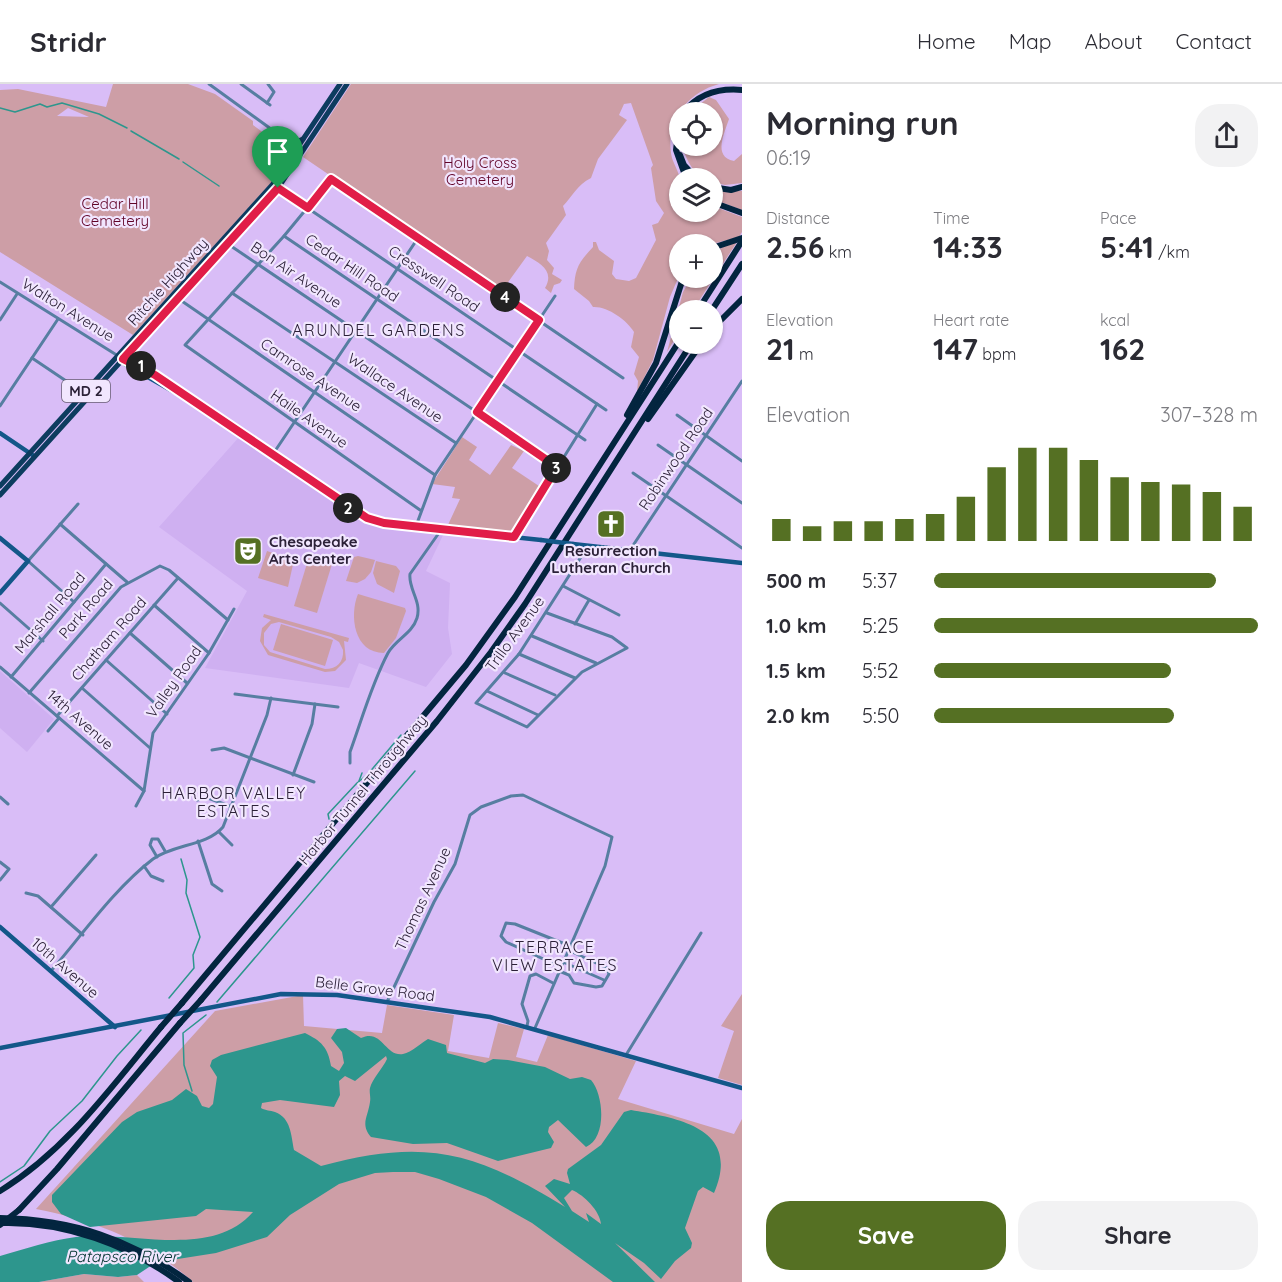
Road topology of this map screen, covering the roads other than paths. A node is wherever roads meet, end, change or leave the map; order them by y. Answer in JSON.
{"nodes":[{"id":1,"x":209,"y":84,"type":"edge"},
{"id":2,"x":241,"y":84,"type":"edge"},
{"id":3,"x":268,"y":84,"type":"edge"},
{"id":4,"x":340,"y":84,"type":"edge"},
{"id":5,"x":347,"y":84,"type":"edge"},
{"id":6,"x":742,"y":90,"type":"edge"},
{"id":7,"x":693,"y":102,"type":"edge"},
{"id":8,"x":283,"y":138,"type":"junction"},
{"id":9,"x":305,"y":138,"type":"junction"},
{"id":10,"x":301,"y":150,"type":"junction"},
{"id":11,"x":742,"y":187,"type":"edge"},
{"id":12,"x":278,"y":188,"type":"junction"},
{"id":13,"x":723,"y":189,"type":"edge"},
{"id":14,"x":723,"y":206,"type":"edge"},
{"id":15,"x":308,"y":208,"type":"junction"},
{"id":16,"x":742,"y":213,"type":"edge"},
{"id":17,"x":284,"y":237,"type":"junction"},
{"id":18,"x":418,"y":238,"type":"junction"},
{"id":19,"x":742,"y":240,"type":"edge"},
{"id":20,"x":225,"y":242,"type":"junction"},
{"id":21,"x":723,"y":244,"type":"edge"},
{"id":22,"x":258,"y":264,"type":"junction"},
{"id":23,"x":742,"y":264,"type":"edge"},
{"id":24,"x":398,"y":269,"type":"junction"},
{"id":25,"x":0,"y":282,"type":"edge"},
{"id":26,"x":680,"y":288,"type":"edge"},
{"id":27,"x":232,"y":293,"type":"junction"},
{"id":28,"x":18,"y":294,"type":"junction"},
{"id":29,"x":555,"y":296,"type":"dead end"},
{"id":30,"x":175,"y":297,"type":"junction"},
{"id":31,"x":742,"y":299,"type":"edge"},
{"id":32,"x":377,"y":300,"type":"junction"},
{"id":33,"x":704,"y":300,"type":"edge"},
{"id":34,"x":719,"y":300,"type":"edge"},
{"id":35,"x":723,"y":318,"type":"edge"},
{"id":36,"x":58,"y":319,"type":"junction"},
{"id":37,"x":0,"y":320,"type":"edge"},
{"id":38,"x":208,"y":320,"type":"junction"},
{"id":39,"x":539,"y":320,"type":"junction"},
{"id":40,"x":356,"y":331,"type":"junction"},
{"id":41,"x":518,"y":350,"type":"junction"},
{"id":42,"x":671,"y":354,"type":"edge"},
{"id":43,"x":685,"y":354,"type":"edge"},
{"id":44,"x":694,"y":354,"type":"edge"},
{"id":45,"x":120,"y":357,"type":"junction"},
{"id":46,"x":32,"y":358,"type":"junction"},
{"id":47,"x":335,"y":362,"type":"junction"},
{"id":48,"x":154,"y":377,"type":"junction"},
{"id":49,"x":623,"y":378,"type":"dead end"},
{"id":50,"x":497,"y":381,"type":"junction"},
{"id":51,"x":742,"y":381,"type":"edge"},
{"id":52,"x":315,"y":392,"type":"junction"},
{"id":53,"x":84,"y":393,"type":"junction"},
{"id":54,"x":597,"y":404,"type":"junction"},
{"id":55,"x":198,"y":405,"type":"junction"},
{"id":56,"x":0,"y":406,"type":"edge"},
{"id":57,"x":606,"y":410,"type":"dead end"},
{"id":58,"x":477,"y":412,"type":"junction"},
{"id":59,"x":677,"y":415,"type":"dead end"},
{"id":60,"x":293,"y":423,"type":"junction"},
{"id":61,"x":0,"y":433,"type":"edge"},
{"id":62,"x":577,"y":435,"type":"junction"},
{"id":63,"x":706,"y":435,"type":"junction"},
{"id":64,"x":585,"y":440,"type":"dead end"},
{"id":65,"x":456,"y":443,"type":"junction"},
{"id":66,"x":626,"y":445,"type":"junction"},
{"id":67,"x":658,"y":445,"type":"dead end"},
{"id":68,"x":32,"y":455,"type":"junction"},
{"id":69,"x":272,"y":455,"type":"junction"},
{"id":70,"x":742,"y":461,"type":"edge"},
{"id":71,"x":687,"y":464,"type":"junction"},
{"id":72,"x":557,"y":467,"type":"junction"},
{"id":73,"x":564,"y":471,"type":"dead end"},
{"id":74,"x":633,"y":473,"type":"dead end"},
{"id":75,"x":435,"y":475,"type":"junction"},
{"id":76,"x":0,"y":486,"type":"edge"},
{"id":77,"x":0,"y":495,"type":"edge"},
{"id":78,"x":666,"y":495,"type":"junction"},
{"id":79,"x":742,"y":503,"type":"edge"},
{"id":80,"x":78,"y":504,"type":"dead end"},
{"id":81,"x":420,"y":510,"type":"junction"},
{"id":82,"x":570,"y":511,"type":"junction"},
{"id":83,"x":60,"y":524,"type":"junction"},
{"id":84,"x":416,"y":526,"type":"junction"},
{"id":85,"x":442,"y":529,"type":"junction"},
{"id":86,"x":514,"y":537,"type":"junction"},
{"id":87,"x":0,"y":538,"type":"edge"},
{"id":88,"x":588,"y":546,"type":"junction"},
{"id":89,"x":742,"y":548,"type":"edge"},
{"id":90,"x":630,"y":550,"type":"junction"},
{"id":91,"x":28,"y":561,"type":"junction"},
{"id":92,"x":742,"y":563,"type":"edge"},
{"id":93,"x":106,"y":564,"type":"junction"},
{"id":94,"x":178,"y":578,"type":"junction"},
{"id":95,"x":128,"y":582,"type":"junction"},
{"id":96,"x":563,"y":586,"type":"junction"},
{"id":97,"x":0,"y":593,"type":"edge"},
{"id":98,"x":589,"y":600,"type":"junction"},
{"id":99,"x":0,"y":603,"type":"edge"},
{"id":100,"x":74,"y":603,"type":"junction"},
{"id":101,"x":154,"y":605,"type":"junction"},
{"id":102,"x":234,"y":609,"type":"dead end"},
{"id":103,"x":547,"y":613,"type":"junction"},
{"id":104,"x":619,"y":615,"type":"dead end"},
{"id":105,"x":228,"y":620,"type":"junction"},
{"id":106,"x":575,"y":624,"type":"junction"},
{"id":107,"x":130,"y":633,"type":"junction"},
{"id":108,"x":532,"y":636,"type":"junction"},
{"id":109,"x":43,"y":640,"type":"junction"},
{"id":110,"x":209,"y":653,"type":"junction"},
{"id":111,"x":519,"y":654,"type":"junction"},
{"id":112,"x":106,"y":660,"type":"junction"},
{"id":113,"x":597,"y":663,"type":"junction"},
{"id":114,"x":0,"y":667,"type":"edge"},
{"id":115,"x":505,"y":673,"type":"junction"},
{"id":116,"x":11,"y":677,"type":"junction"},
{"id":117,"x":576,"y":678,"type":"junction"},
{"id":118,"x":188,"y":684,"type":"junction"},
{"id":119,"x":82,"y":688,"type":"junction"},
{"id":120,"x":487,"y":691,"type":"junction"},
{"id":121,"x":29,"y":693,"type":"junction"},
{"id":122,"x":235,"y":694,"type":"dead end"},
{"id":123,"x":556,"y":696,"type":"junction"},
{"id":124,"x":271,"y":698,"type":"junction"},
{"id":125,"x":315,"y":704,"type":"junction"},
{"id":126,"x":338,"y":707,"type":"dead end"},
{"id":127,"x":167,"y":714,"type":"junction"},
{"id":128,"x":538,"y":715,"type":"junction"},
{"id":129,"x":58,"y":717,"type":"junction"},
{"id":130,"x":48,"y":731,"type":"dead end"},
{"id":131,"x":150,"y":748,"type":"junction"},
{"id":132,"x":212,"y":750,"type":"dead end"},
{"id":133,"x":250,"y":759,"type":"junction"},
{"id":134,"x":350,"y":763,"type":"dead end"},
{"id":135,"x":293,"y":775,"type":"junction"},
{"id":136,"x":314,"y":782,"type":"dead end"},
{"id":137,"x":144,"y":791,"type":"junction"},
{"id":138,"x":0,"y":797,"type":"edge"},
{"id":139,"x":197,"y":800,"type":"dead end"},
{"id":140,"x":8,"y":804,"type":"dead end"},
{"id":141,"x":136,"y":806,"type":"dead end"},
{"id":142,"x":232,"y":807,"type":"junction"},
{"id":143,"x":219,"y":832,"type":"junction"},
{"id":144,"x":198,"y":841,"type":"junction"},
{"id":145,"x":232,"y":845,"type":"dead end"},
{"id":146,"x":166,"y":851,"type":"junction"},
{"id":147,"x":96,"y":855,"type":"dead end"},
{"id":148,"x":157,"y":857,"type":"junction"},
{"id":149,"x":0,"y":862,"type":"edge"},
{"id":150,"x":144,"y":866,"type":"junction"},
{"id":151,"x":0,"y":880,"type":"edge"},
{"id":152,"x":163,"y":881,"type":"dead end"},
{"id":153,"x":222,"y":891,"type":"dead end"},
{"id":154,"x":26,"y":894,"type":"dead end"},
{"id":155,"x":51,"y":907,"type":"junction"},
{"id":156,"x":0,"y":927,"type":"edge"},
{"id":157,"x":701,"y":933,"type":"dead end"},
{"id":158,"x":83,"y":934,"type":"junction"},
{"id":159,"x":569,"y":948,"type":"junction"},
{"id":160,"x":563,"y":962,"type":"junction"},
{"id":161,"x":560,"y":969,"type":"junction"},
{"id":162,"x":51,"y":971,"type":"junction"},
{"id":163,"x":604,"y":980,"type":"junction"},
{"id":164,"x":553,"y":983,"type":"junction"},
{"id":165,"x":387,"y":1002,"type":"junction"},
{"id":166,"x":527,"y":1026,"type":"junction"},
{"id":167,"x":115,"y":1027,"type":"junction"},
{"id":168,"x":535,"y":1028,"type":"junction"},
{"id":169,"x":0,"y":1048,"type":"edge"},
{"id":170,"x":626,"y":1054,"type":"junction"},
{"id":171,"x":742,"y":1088,"type":"edge"},
{"id":172,"x":0,"y":1191,"type":"edge"},
{"id":173,"x":0,"y":1218,"type":"edge"},
{"id":174,"x":0,"y":1224,"type":"edge"},
{"id":175,"x":62,"y":1226,"type":"junction"},
{"id":176,"x":179,"y":1282,"type":"edge"},
{"id":177,"x":189,"y":1282,"type":"edge"}],
"edges":[{"from":1,"to":8,"type":"street"},
{"from":2,"to":3,"type":"street"},
{"from":4,"to":9,"type":"main road","name":"Ritchie Highway","number":"MD 2"},
{"from":5,"to":10,"type":"main road","name":"Ritchie Highway","number":"MD 2"},
{"from":6,"to":7,"type":"highway"},
{"from":8,"to":9,"type":"main road"},
{"from":8,"to":10,"type":"street"},
{"from":9,"to":10,"type":"main road","name":"Ritchie Highway","number":"MD 2"},
{"from":10,"to":12,"type":"main road","name":"Ritchie Highway","number":"MD 2"},
{"from":10,"to":20,"type":"main road","name":"Ritchie Highway","number":"MD 2"},
{"from":11,"to":13,"type":"highway"},
{"from":12,"to":15,"type":"street","name":"Cresswell Road"},
{"from":12,"to":20,"type":"main road","name":"Ritchie Highway","number":"MD 2"},
{"from":14,"to":16,"type":"highway"},
{"from":15,"to":17,"type":"street"},
{"from":15,"to":18,"type":"street"},
{"from":15,"to":24,"type":"street","name":"Cresswell Road"},
{"from":17,"to":22,"type":"street"},
{"from":17,"to":32,"type":"street","name":"Cedar Hill Road"},
{"from":18,"to":24,"type":"street"},
{"from":18,"to":39,"type":"street"},
{"from":19,"to":21,"type":"highway"},
{"from":19,"to":33,"type":"highway"},
{"from":20,"to":22,"type":"street","name":"Bon Air Avenue"},
{"from":20,"to":30,"type":"main road","name":"Ritchie Highway","number":"MD 2"},
{"from":22,"to":27,"type":"street"},
{"from":22,"to":40,"type":"street","name":"Bon Air Avenue"},
{"from":23,"to":34,"type":"highway"},
{"from":24,"to":32,"type":"street"},
{"from":24,"to":41,"type":"street","name":"Cresswell Road"},
{"from":25,"to":28,"type":"street","name":"Walton Avenue"},
{"from":26,"to":82,"type":"highway"},
{"from":27,"to":38,"type":"street"},
{"from":27,"to":47,"type":"street","name":"Wallace Avenue"},
{"from":28,"to":36,"type":"street","name":"Walton Avenue"},
{"from":28,"to":37,"type":"street"},
{"from":29,"to":39,"type":"street"},
{"from":30,"to":38,"type":"street","name":"Camrose Avenue"},
{"from":30,"to":45,"type":"main road","name":"Ritchie Highway","number":"MD 2"},
{"from":31,"to":35,"type":"highway"},
{"from":32,"to":40,"type":"street"},
{"from":32,"to":50,"type":"street","name":"Cedar Hill Road"},
{"from":36,"to":45,"type":"street","name":"Walton Avenue"},
{"from":36,"to":46,"type":"street"},
{"from":38,"to":52,"type":"street","name":"Camrose Avenue"},
{"from":38,"to":60,"type":"street","name":"Haile Avenue"},
{"from":39,"to":41,"type":"street"},
{"from":39,"to":49,"type":"street"},
{"from":40,"to":47,"type":"street"},
{"from":40,"to":58,"type":"street","name":"Bon Air Avenue"},
{"from":41,"to":50,"type":"street"},
{"from":41,"to":54,"type":"street","name":"Cresswell Road"},
{"from":42,"to":82,"type":"highway","name":"Harbor Tunnel Throughway"},
{"from":43,"to":66,"type":"highway","name":"Harbor Tunnel Throughway"},
{"from":44,"to":66,"type":"highway"},
{"from":45,"to":48,"type":"street"},
{"from":45,"to":48,"type":"street"},
{"from":45,"to":53,"type":"main road","name":"Ritchie Highway","number":"MD 2"},
{"from":45,"to":68,"type":"main road","name":"Ritchie Highway","number":"MD 2"},
{"from":46,"to":53,"type":"street"},
{"from":46,"to":56,"type":"street"},
{"from":47,"to":52,"type":"street"},
{"from":47,"to":65,"type":"street","name":"Wallace Avenue"},
{"from":48,"to":55,"type":"street"},
{"from":48,"to":55,"type":"street"},
{"from":50,"to":58,"type":"street"},
{"from":50,"to":62,"type":"street","name":"Cedar Hill Road"},
{"from":51,"to":63,"type":"street","name":"Robinwood Road"},
{"from":52,"to":60,"type":"street"},
{"from":52,"to":75,"type":"street","name":"Camrose Avenue"},
{"from":53,"to":68,"type":"main road","name":"Ritchie Highway","number":"MD 2"},
{"from":54,"to":57,"type":"street","name":"Cresswell Road"},
{"from":54,"to":62,"type":"street"},
{"from":55,"to":69,"type":"street"},
{"from":58,"to":65,"type":"street"},
{"from":58,"to":72,"type":"street","name":"Bon Air Avenue"},
{"from":59,"to":63,"type":"street"},
{"from":60,"to":69,"type":"street"},
{"from":60,"to":81,"type":"street","name":"Haile Avenue"},
{"from":61,"to":68,"type":"street"},
{"from":62,"to":64,"type":"street","name":"Cedar Hill Road"},
{"from":62,"to":72,"type":"street"},
{"from":63,"to":70,"type":"street"},
{"from":63,"to":71,"type":"street","name":"Robinwood Road"},
{"from":65,"to":75,"type":"street"},
{"from":66,"to":174,"type":"highway","name":"Harbor Tunnel Throughway","bridge":true},
{"from":67,"to":71,"type":"street"},
{"from":68,"to":76,"type":"main road","name":"Ritchie Highway","number":"MD 2"},
{"from":68,"to":77,"type":"main road","name":"Ritchie Highway","number":"MD 2"},
{"from":69,"to":84,"type":"street"},
{"from":71,"to":78,"type":"street","name":"Robinwood Road"},
{"from":71,"to":79,"type":"street"},
{"from":72,"to":73,"type":"street","name":"Bon Air Avenue"},
{"from":72,"to":86,"type":"street"},
{"from":74,"to":78,"type":"street"},
{"from":75,"to":81,"type":"street"},
{"from":78,"to":89,"type":"street"},
{"from":78,"to":90,"type":"street","name":"Robinwood Road"},
{"from":80,"to":83,"type":"street"},
{"from":81,"to":84,"type":"street"},
{"from":82,"to":172,"type":"highway","name":"Harbor Tunnel Throughway","bridge":true},
{"from":83,"to":91,"type":"street"},
{"from":83,"to":93,"type":"street"},
{"from":84,"to":85,"type":"street"},
{"from":85,"to":86,"type":"street"},
{"from":85,"to":134,"type":"street"},
{"from":86,"to":88,"type":"street","bridge":true},
{"from":87,"to":91,"type":"street"},
{"from":88,"to":90,"type":"street"},
{"from":88,"to":96,"type":"street","name":"Trillo Avenue"},
{"from":90,"to":92,"type":"street"},
{"from":91,"to":97,"type":"street"},
{"from":91,"to":100,"type":"street"},
{"from":93,"to":95,"type":"street"},
{"from":93,"to":100,"type":"street","name":"Marshall Road"},
{"from":94,"to":95,"type":"street","name":"Park Road"},
{"from":94,"to":101,"type":"street","name":"Chatham Road"},
{"from":94,"to":105,"type":"street","name":"Park Road"},
{"from":95,"to":121,"type":"street","name":"Park Road"},
{"from":96,"to":98,"type":"street"},
{"from":96,"to":103,"type":"street","name":"Trillo Avenue"},
{"from":98,"to":104,"type":"street"},
{"from":98,"to":106,"type":"street"},
{"from":99,"to":109,"type":"street"},
{"from":100,"to":109,"type":"street","name":"Marshall Road"},
{"from":101,"to":107,"type":"street","name":"Chatham Road"},
{"from":101,"to":110,"type":"street"},
{"from":102,"to":105,"type":"street","name":"Valley Road"},
{"from":103,"to":106,"type":"street"},
{"from":103,"to":108,"type":"street","name":"Trillo Avenue"},
{"from":105,"to":110,"type":"street","name":"Valley Road"},
{"from":106,"to":113,"type":"street"},
{"from":107,"to":112,"type":"street","name":"Chatham Road"},
{"from":107,"to":118,"type":"street"},
{"from":108,"to":111,"type":"street","name":"Trillo Avenue"},
{"from":108,"to":113,"type":"street"},
{"from":109,"to":116,"type":"street","name":"Marshall Road"},
{"from":110,"to":118,"type":"street","name":"Valley Road"},
{"from":111,"to":115,"type":"street","name":"Trillo Avenue"},
{"from":111,"to":117,"type":"street"},
{"from":112,"to":119,"type":"street","name":"Chatham Road"},
{"from":112,"to":127,"type":"street"},
{"from":113,"to":117,"type":"street"},
{"from":114,"to":116,"type":"street","name":"14th Avenue"},
{"from":115,"to":120,"type":"street","name":"Trillo Avenue"},
{"from":115,"to":123,"type":"street"},
{"from":116,"to":121,"type":"street","name":"14th Avenue"},
{"from":117,"to":123,"type":"street"},
{"from":118,"to":127,"type":"street","name":"Valley Road"},
{"from":119,"to":129,"type":"street","name":"Chatham Road"},
{"from":119,"to":131,"type":"street"},
{"from":120,"to":128,"type":"street"},
{"from":120,"to":128,"type":"street","name":"Trillo Avenue"},
{"from":121,"to":129,"type":"street","name":"14th Avenue"},
{"from":122,"to":124,"type":"street"},
{"from":123,"to":128,"type":"street"},
{"from":124,"to":125,"type":"street"},
{"from":124,"to":133,"type":"street"},
{"from":125,"to":126,"type":"street"},
{"from":125,"to":135,"type":"street"},
{"from":127,"to":131,"type":"street","name":"Valley Road"},
{"from":129,"to":130,"type":"street","name":"Chatham Road"},
{"from":129,"to":137,"type":"street","name":"14th Avenue"},
{"from":131,"to":137,"type":"street","name":"Valley Road"},
{"from":132,"to":133,"type":"street"},
{"from":133,"to":135,"type":"street"},
{"from":133,"to":142,"type":"street"},
{"from":135,"to":136,"type":"street"},
{"from":137,"to":141,"type":"street","name":"Valley Road"},
{"from":138,"to":140,"type":"street"},
{"from":139,"to":142,"type":"street"},
{"from":142,"to":143,"type":"street"},
{"from":143,"to":144,"type":"street"},
{"from":143,"to":145,"type":"street"},
{"from":144,"to":146,"type":"street"},
{"from":144,"to":153,"type":"street"},
{"from":146,"to":148,"type":"street"},
{"from":146,"to":148,"type":"street"},
{"from":147,"to":155,"type":"street"},
{"from":148,"to":150,"type":"street"},
{"from":149,"to":151,"type":"street"},
{"from":150,"to":152,"type":"street"},
{"from":150,"to":158,"type":"street"},
{"from":154,"to":155,"type":"street"},
{"from":155,"to":158,"type":"street"},
{"from":156,"to":162,"type":"street","name":"10th Avenue"},
{"from":157,"to":170,"type":"street"},
{"from":158,"to":162,"type":"street"},
{"from":159,"to":160,"type":"street"},
{"from":159,"to":161,"type":"street"},
{"from":159,"to":163,"type":"street"},
{"from":159,"to":165,"type":"street","name":"Thomas Avenue"},
{"from":160,"to":161,"type":"street"},
{"from":160,"to":163,"type":"street"},
{"from":161,"to":163,"type":"street"},
{"from":161,"to":164,"type":"street"},
{"from":162,"to":167,"type":"street","name":"10th Avenue"},
{"from":164,"to":166,"type":"street"},
{"from":164,"to":168,"type":"street"},
{"from":165,"to":166,"type":"street","name":"Belle Grove Road"},
{"from":165,"to":167,"type":"street","name":"Belle Grove Road"},
{"from":166,"to":168,"type":"street","name":"Belle Grove Road"},
{"from":167,"to":169,"type":"street","name":"Belle Grove Road"},
{"from":168,"to":170,"type":"street","name":"Belle Grove Road"},
{"from":170,"to":171,"type":"street","name":"Belle Grove Road"},
{"from":173,"to":175,"type":"highway"},
{"from":174,"to":175,"type":"highway","name":"Harbor Tunnel Throughway"},
{"from":175,"to":176,"type":"highway"},
{"from":175,"to":177,"type":"highway"}]}
